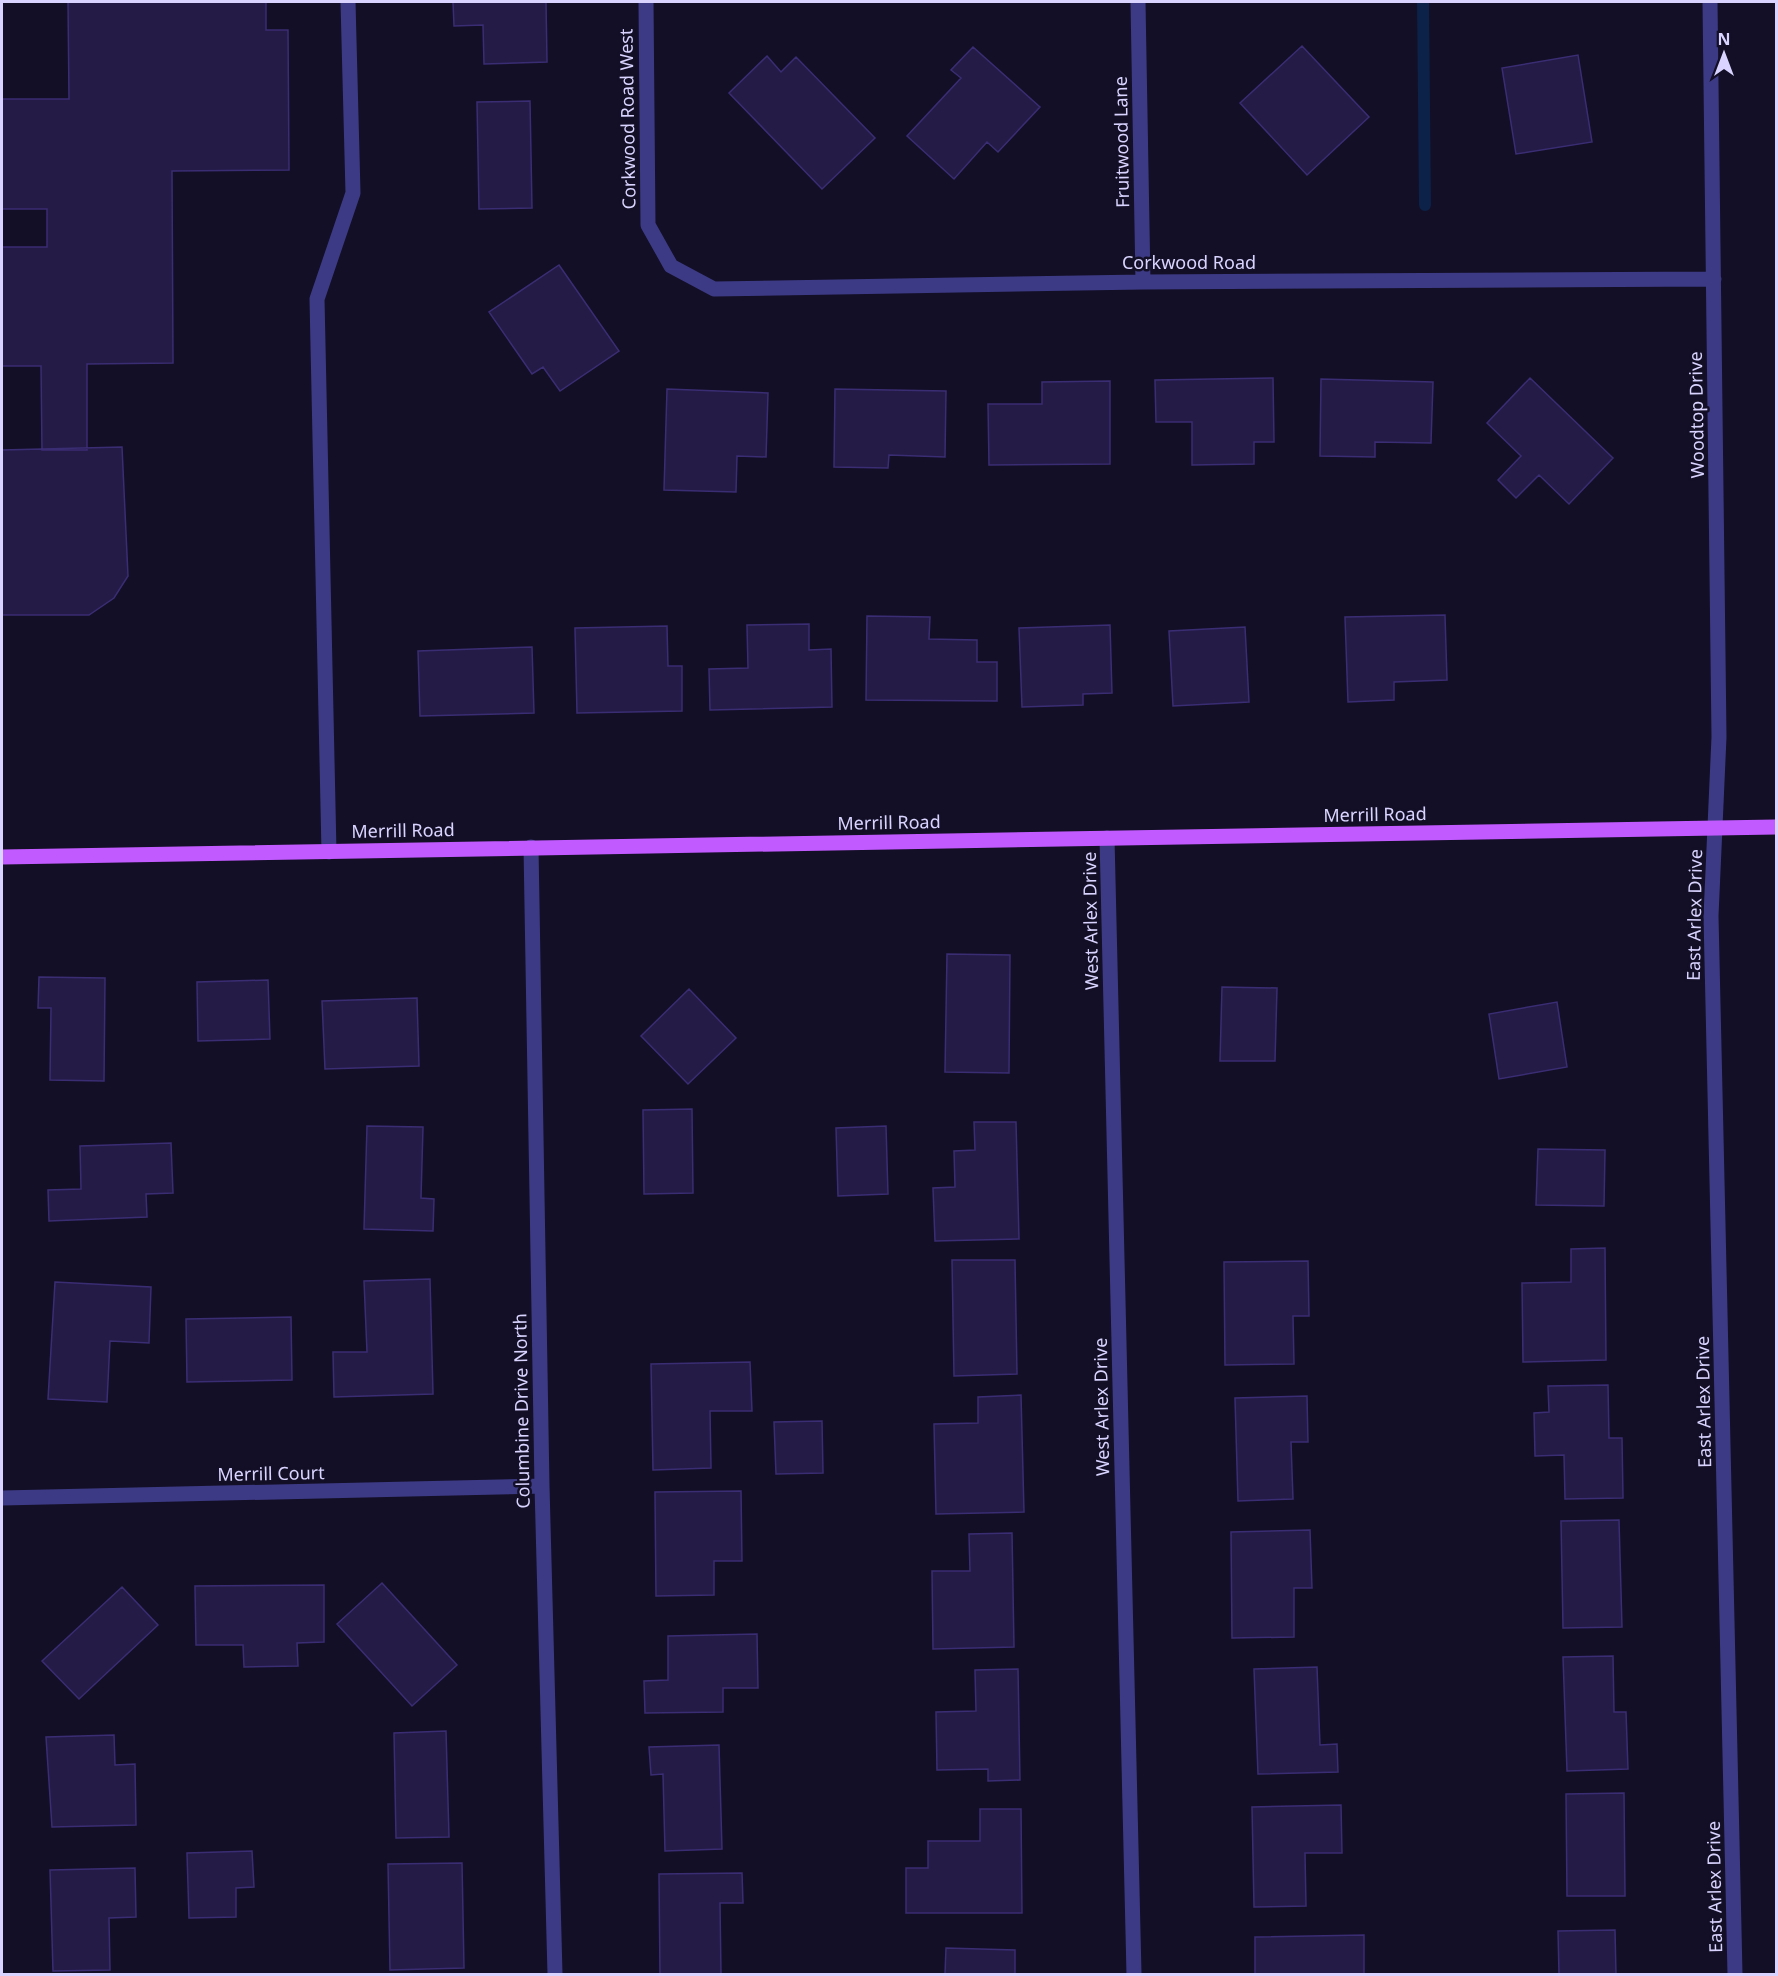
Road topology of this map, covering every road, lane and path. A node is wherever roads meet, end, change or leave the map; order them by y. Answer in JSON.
{"nodes":[{"id":1,"x":348,"y":2,"type":"edge"},
{"id":2,"x":645,"y":2,"type":"edge"},
{"id":3,"x":1138,"y":2,"type":"edge"},
{"id":4,"x":1710,"y":2,"type":"edge"},
{"id":5,"x":671,"y":266,"type":"joint"},
{"id":6,"x":1714,"y":279,"type":"junction"},
{"id":7,"x":1143,"y":282,"type":"junction"},
{"id":8,"x":1776,"y":827,"type":"edge"},
{"id":9,"x":1715,"y":828,"type":"junction"},
{"id":10,"x":1107,"y":838,"type":"junction"},
{"id":11,"x":531,"y":847,"type":"junction"},
{"id":12,"x":329,"y":852,"type":"junction"},
{"id":13,"x":2,"y":856,"type":"edge"},
{"id":14,"x":542,"y":1486,"type":"junction"},
{"id":15,"x":2,"y":1498,"type":"edge"},
{"id":16,"x":555,"y":1974,"type":"edge"},
{"id":17,"x":1134,"y":1974,"type":"edge"},
{"id":18,"x":1735,"y":1974,"type":"edge"}],
"edges":[{"from":1,"to":12,"type":"street"},
{"from":2,"to":5,"type":"street","name":"Corkwood Road West"},
{"from":3,"to":7,"type":"street","name":"Fruitwood Lane"},
{"from":4,"to":6,"type":"street","name":"Woodtop Drive"},
{"from":5,"to":7,"type":"street","name":"Corkwood Road"},
{"from":6,"to":7,"type":"street","name":"Corkwood Road"},
{"from":6,"to":9,"type":"street","name":"Woodtop Drive"},
{"from":8,"to":9,"type":"main road","name":"Merrill Road"},
{"from":9,"to":10,"type":"main road","name":"Merrill Road"},
{"from":9,"to":18,"type":"street","name":"East Arlex Drive"},
{"from":10,"to":11,"type":"main road","name":"Merrill Road"},
{"from":10,"to":17,"type":"street","name":"West Arlex Drive"},
{"from":11,"to":12,"type":"main road","name":"Merrill Road"},
{"from":11,"to":14,"type":"street","name":"Columbine Drive North"},
{"from":12,"to":13,"type":"main road","name":"Merrill Road"},
{"from":14,"to":15,"type":"street","name":"Merrill Court"},
{"from":14,"to":16,"type":"street","name":"Columbine Drive North"}]}
